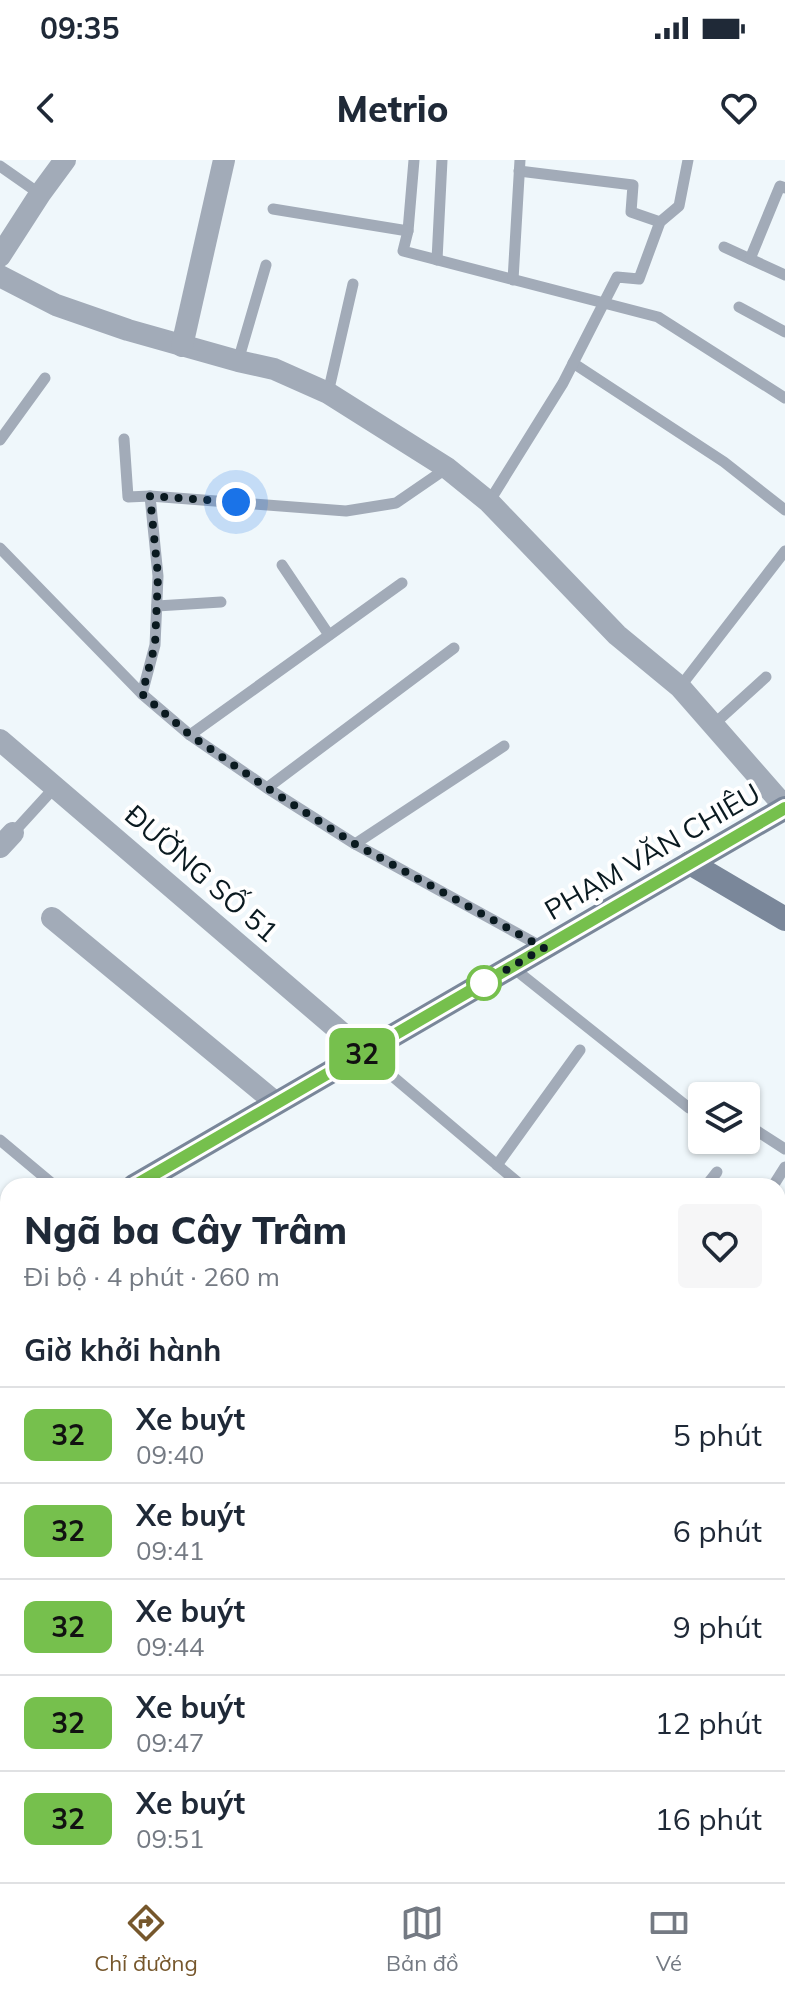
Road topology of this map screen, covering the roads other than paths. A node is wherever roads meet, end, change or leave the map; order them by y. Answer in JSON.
{"nodes":[{"id":1,"x":65,"y":160,"type":"edge"},
{"id":2,"x":224,"y":160,"type":"edge"},
{"id":3,"x":414,"y":160,"type":"edge"},
{"id":4,"x":442,"y":160,"type":"edge"},
{"id":5,"x":688,"y":160,"type":"edge"},
{"id":6,"x":519,"y":165,"type":"edge"},
{"id":7,"x":0,"y":166,"type":"edge"},
{"id":8,"x":785,"y":188,"type":"edge"},
{"id":9,"x":40,"y":194,"type":"junction"},
{"id":10,"x":273,"y":209,"type":"dead end"},
{"id":11,"x":660,"y":222,"type":"junction"},
{"id":12,"x":408,"y":231,"type":"junction"},
{"id":13,"x":724,"y":247,"type":"dead end"},
{"id":14,"x":0,"y":256,"type":"edge"},
{"id":15,"x":750,"y":259,"type":"junction"},
{"id":16,"x":437,"y":260,"type":"junction"},
{"id":17,"x":266,"y":265,"type":"dead end"},
{"id":18,"x":785,"y":275,"type":"edge"},
{"id":19,"x":0,"y":276,"type":"edge"},
{"id":20,"x":513,"y":280,"type":"junction"},
{"id":21,"x":353,"y":284,"type":"dead end"},
{"id":22,"x":604,"y":303,"type":"junction"},
{"id":23,"x":739,"y":307,"type":"dead end"},
{"id":24,"x":785,"y":332,"type":"edge"},
{"id":25,"x":182,"y":346,"type":"junction"},
{"id":26,"x":238,"y":361,"type":"junction"},
{"id":27,"x":573,"y":363,"type":"junction"},
{"id":28,"x":45,"y":378,"type":"dead end"},
{"id":29,"x":328,"y":393,"type":"junction"},
{"id":30,"x":785,"y":398,"type":"edge"},
{"id":31,"x":124,"y":439,"type":"dead end"},
{"id":32,"x":0,"y":440,"type":"edge"},
{"id":33,"x":447,"y":468,"type":"junction"},
{"id":34,"x":150,"y":496,"type":"junction"},
{"id":35,"x":489,"y":502,"type":"junction"},
{"id":36,"x":785,"y":510,"type":"edge"},
{"id":37,"x":0,"y":548,"type":"edge"},
{"id":38,"x":785,"y":551,"type":"edge"},
{"id":39,"x":282,"y":565,"type":"dead end"},
{"id":40,"x":402,"y":583,"type":"dead end"},
{"id":41,"x":221,"y":602,"type":"dead end"},
{"id":42,"x":157,"y":606,"type":"junction"},
{"id":43,"x":329,"y":635,"type":"junction"},
{"id":44,"x":454,"y":648,"type":"dead end"},
{"id":45,"x":766,"y":677,"type":"dead end"},
{"id":46,"x":680,"y":687,"type":"junction"},
{"id":47,"x":142,"y":694,"type":"junction"},
{"id":48,"x":713,"y":725,"type":"junction"},
{"id":49,"x":190,"y":735,"type":"junction"},
{"id":50,"x":0,"y":740,"type":"edge"},
{"id":51,"x":504,"y":746,"type":"dead end"},
{"id":52,"x":55,"y":787,"type":"junction"},
{"id":53,"x":267,"y":788,"type":"junction"},
{"id":54,"x":785,"y":808,"type":"edge"},
{"id":55,"x":7,"y":840,"type":"edge"},
{"id":56,"x":355,"y":844,"type":"junction"},
{"id":57,"x":690,"y":863,"type":"junction"},
{"id":58,"x":52,"y":918,"type":"dead end"},
{"id":59,"x":785,"y":919,"type":"edge"},
{"id":60,"x":544,"y":948,"type":"junction"},
{"id":61,"x":512,"y":967,"type":"junction"},
{"id":62,"x":580,"y":1050,"type":"dead end"},
{"id":63,"x":364,"y":1052,"type":"junction"},
{"id":64,"x":276,"y":1103,"type":"junction"},
{"id":65,"x":688,"y":1107,"type":"edge"},
{"id":66,"x":760,"y":1133,"type":"edge"},
{"id":67,"x":0,"y":1140,"type":"edge"},
{"id":68,"x":785,"y":1149,"type":"edge"},
{"id":69,"x":497,"y":1165,"type":"junction"},
{"id":70,"x":717,"y":1172,"type":"dead end"},
{"id":71,"x":45,"y":1178,"type":"edge"},
{"id":72,"x":151,"y":1178,"type":"edge"},
{"id":73,"x":512,"y":1178,"type":"edge"},
{"id":74,"x":712,"y":1178,"type":"edge"}],
"edges":[{"from":1,"to":9,"type":"street"},
{"from":2,"to":25,"type":"street"},
{"from":3,"to":12,"type":"lane"},
{"from":4,"to":16,"type":"lane"},
{"from":5,"to":11,"type":"lane"},
{"from":6,"to":11,"type":"lane"},
{"from":6,"to":20,"type":"lane"},
{"from":7,"to":9,"type":"lane"},
{"from":8,"to":15,"type":"lane"},
{"from":9,"to":14,"type":"street"},
{"from":10,"to":12,"type":"lane"},
{"from":11,"to":22,"type":"lane"},
{"from":12,"to":16,"type":"lane"},
{"from":13,"to":15,"type":"lane"},
{"from":15,"to":18,"type":"lane"},
{"from":16,"to":20,"type":"lane"},
{"from":17,"to":26,"type":"lane"},
{"from":19,"to":25,"type":"street"},
{"from":20,"to":22,"type":"lane"},
{"from":21,"to":29,"type":"lane"},
{"from":22,"to":27,"type":"lane"},
{"from":22,"to":30,"type":"lane"},
{"from":23,"to":24,"type":"lane"},
{"from":25,"to":26,"type":"street"},
{"from":26,"to":29,"type":"street"},
{"from":27,"to":35,"type":"lane"},
{"from":27,"to":36,"type":"lane"},
{"from":28,"to":32,"type":"lane"},
{"from":29,"to":33,"type":"street"},
{"from":31,"to":34,"type":"lane"},
{"from":33,"to":34,"type":"lane"},
{"from":33,"to":35,"type":"street"},
{"from":34,"to":42,"type":"lane"},
{"from":35,"to":46,"type":"street"},
{"from":37,"to":47,"type":"lane"},
{"from":38,"to":46,"type":"lane"},
{"from":39,"to":43,"type":"lane"},
{"from":40,"to":43,"type":"lane"},
{"from":41,"to":42,"type":"lane"},
{"from":42,"to":47,"type":"lane"},
{"from":43,"to":49,"type":"lane"},
{"from":44,"to":53,"type":"lane"},
{"from":45,"to":48,"type":"lane"},
{"from":46,"to":48,"type":"street"},
{"from":47,"to":49,"type":"lane"},
{"from":48,"to":54,"type":"street"},
{"from":49,"to":53,"type":"lane"},
{"from":50,"to":52,"type":"street","name":"ĐƯỜNG SỐ 51"},
{"from":51,"to":56,"type":"lane"},
{"from":52,"to":55,"type":"lane"},
{"from":52,"to":63,"type":"street","name":"ĐƯỜNG SỐ 51"},
{"from":53,"to":56,"type":"lane"},
{"from":54,"to":57,"type":"main road","name":"PHẠM VĂN CHIÊU"},
{"from":56,"to":60,"type":"lane"},
{"from":57,"to":59,"type":"main road"},
{"from":57,"to":60,"type":"main road","name":"PHẠM VĂN CHIÊU"},
{"from":58,"to":64,"type":"street"},
{"from":60,"to":61,"type":"main road","name":"PHẠM VĂN CHIÊU"},
{"from":61,"to":63,"type":"main road","name":"PHẠM VĂN CHIÊU"},
{"from":61,"to":65,"type":"lane"},
{"from":62,"to":69,"type":"lane"},
{"from":63,"to":64,"type":"main road","name":"PHẠM VĂN CHIÊU"},
{"from":63,"to":69,"type":"lane"},
{"from":64,"to":72,"type":"main road","name":"PHẠM VĂN CHIÊU"},
{"from":66,"to":68,"type":"lane"},
{"from":67,"to":71,"type":"lane"},
{"from":69,"to":73,"type":"lane"},
{"from":70,"to":74,"type":"lane"}]}
